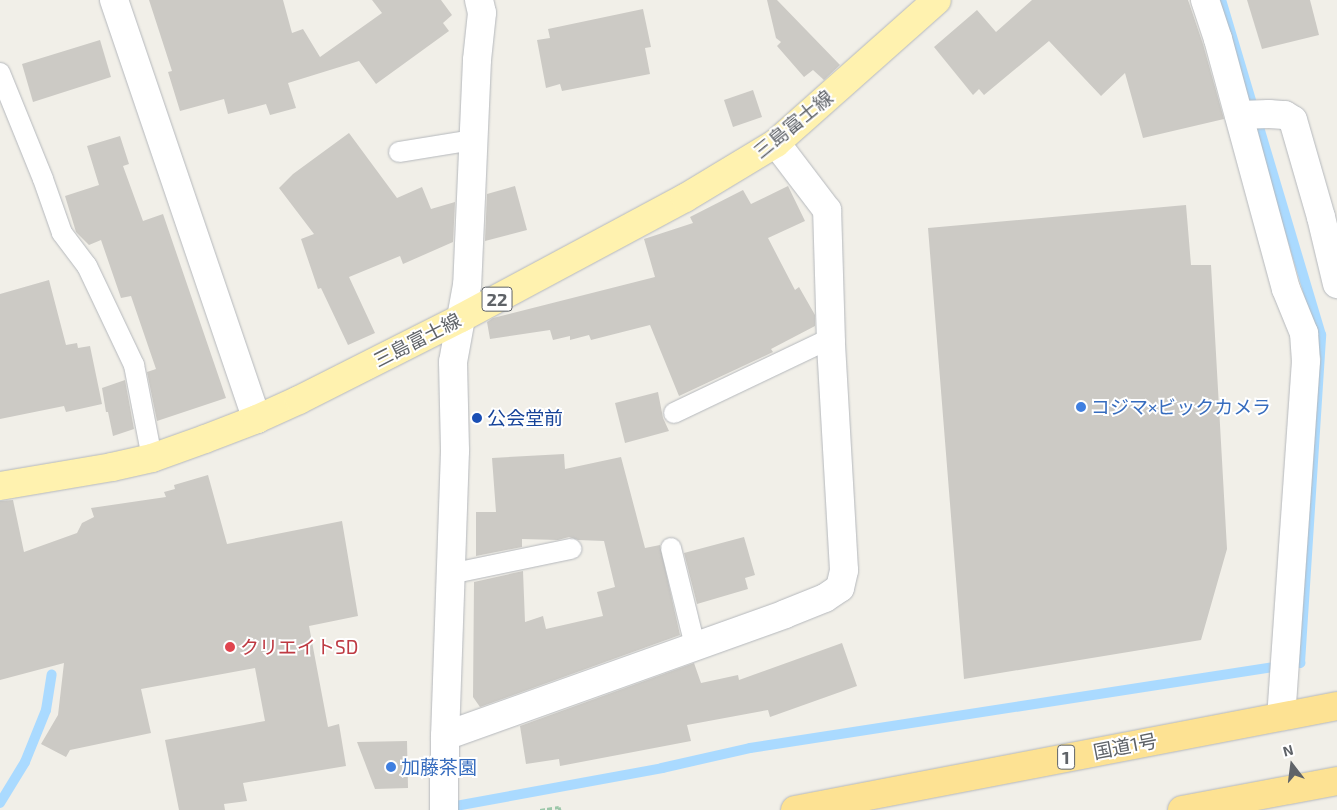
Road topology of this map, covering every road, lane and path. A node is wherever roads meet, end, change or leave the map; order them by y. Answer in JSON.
{"nodes":[{"id":1,"x":114,"y":0,"type":"edge"},
{"id":2,"x":479,"y":0,"type":"edge"},
{"id":3,"x":937,"y":0,"type":"edge"},
{"id":4,"x":1204,"y":0,"type":"edge"},
{"id":5,"x":0,"y":73,"type":"edge"},
{"id":6,"x":1239,"y":115,"type":"junction"},
{"id":7,"x":473,"y":140,"type":"junction"},
{"id":8,"x":776,"y":142,"type":"junction"},
{"id":9,"x":399,"y":152,"type":"dead end"},
{"id":10,"x":1337,"y":284,"type":"edge"},
{"id":11,"x":461,"y":318,"type":"junction"},
{"id":12,"x":831,"y":338,"type":"junction"},
{"id":13,"x":674,"y":413,"type":"dead end"},
{"id":14,"x":257,"y":420,"type":"junction"},
{"id":15,"x":152,"y":458,"type":"junction"},
{"id":16,"x":0,"y":486,"type":"edge"},
{"id":17,"x":671,"y":548,"type":"dead end"},
{"id":18,"x":571,"y":550,"type":"dead end"},
{"id":19,"x":450,"y":574,"type":"junction"},
{"id":20,"x":695,"y":646,"type":"junction"},
{"id":21,"x":1337,"y":706,"type":"edge"},
{"id":22,"x":1281,"y":716,"type":"junction"},
{"id":23,"x":445,"y":736,"type":"junction"},
{"id":24,"x":1337,"y":781,"type":"edge"},
{"id":25,"x":1223,"y":806,"type":"edge"},
{"id":26,"x":444,"y":810,"type":"edge"},
{"id":27,"x":540,"y":810,"type":"edge"},
{"id":28,"x":560,"y":810,"type":"edge"},
{"id":29,"x":795,"y":810,"type":"edge"},
{"id":30,"x":1182,"y":810,"type":"edge"}],
"edges":[{"from":1,"to":14,"type":"street"},
{"from":2,"to":7,"type":"street"},
{"from":3,"to":8,"type":"main road","name":"三島富士線","number":"22"},
{"from":4,"to":6,"type":"street"},
{"from":5,"to":15,"type":"lane"},
{"from":6,"to":10,"type":"street"},
{"from":6,"to":22,"type":"street"},
{"from":7,"to":9,"type":"lane"},
{"from":7,"to":11,"type":"street"},
{"from":8,"to":11,"type":"main road","name":"三島富士線","number":"22"},
{"from":8,"to":12,"type":"street"},
{"from":11,"to":14,"type":"main road","name":"三島富士線","number":"22"},
{"from":11,"to":19,"type":"street"},
{"from":12,"to":13,"type":"lane"},
{"from":12,"to":20,"type":"street"},
{"from":14,"to":15,"type":"main road","name":"三島富士線","number":"22"},
{"from":15,"to":16,"type":"main road","name":"三島富士線","number":"22"},
{"from":17,"to":20,"type":"lane"},
{"from":18,"to":19,"type":"lane"},
{"from":19,"to":23,"type":"street"},
{"from":20,"to":23,"type":"street"},
{"from":21,"to":22,"type":"highway","name":"国道1号","number":"1"},
{"from":22,"to":29,"type":"highway","name":"国道1号","number":"1"},
{"from":23,"to":26,"type":"street"},
{"from":24,"to":25,"type":"highway"},
{"from":25,"to":30,"type":"highway"},
{"from":27,"to":28,"type":"path"}]}
